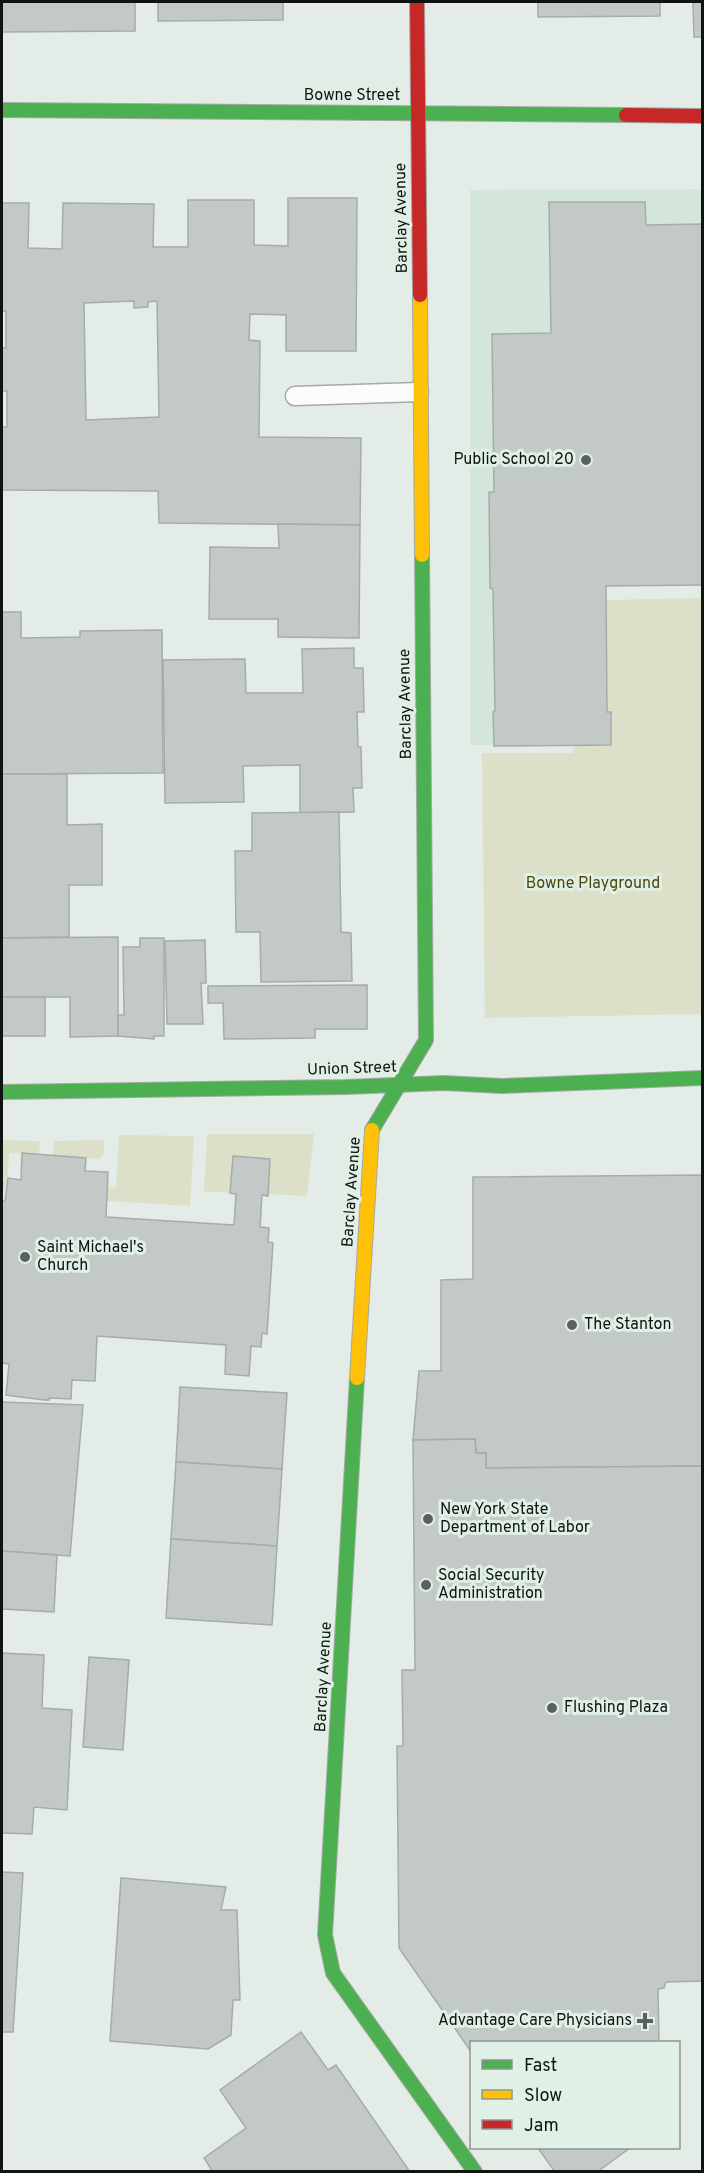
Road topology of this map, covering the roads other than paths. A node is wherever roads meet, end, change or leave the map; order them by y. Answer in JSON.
{"nodes":[{"id":1,"x":417,"y":2,"type":"edge"},
{"id":2,"x":2,"y":110,"type":"edge"},
{"id":3,"x":417,"y":113,"type":"junction"},
{"id":4,"x":702,"y":116,"type":"edge"},
{"id":5,"x":419,"y":392,"type":"junction"},
{"id":6,"x":295,"y":396,"type":"dead end"},
{"id":7,"x":702,"y":1078,"type":"edge"},
{"id":8,"x":399,"y":1084,"type":"junction"},
{"id":9,"x":2,"y":1092,"type":"edge"},
{"id":10,"x":475,"y":2172,"type":"edge"}],
"edges":[{"from":1,"to":3,"type":"street","name":"Barclay Avenue"},
{"from":2,"to":3,"type":"street","name":"Bowne Street"},
{"from":3,"to":4,"type":"street","name":"Bowne Street"},
{"from":3,"to":5,"type":"street","name":"Barclay Avenue"},
{"from":5,"to":6,"type":"lane"},
{"from":5,"to":8,"type":"street","name":"Barclay Avenue"},
{"from":7,"to":8,"type":"street","name":"Union Street"},
{"from":8,"to":9,"type":"street","name":"Union Street"},
{"from":8,"to":10,"type":"street","name":"Barclay Avenue"}]}
